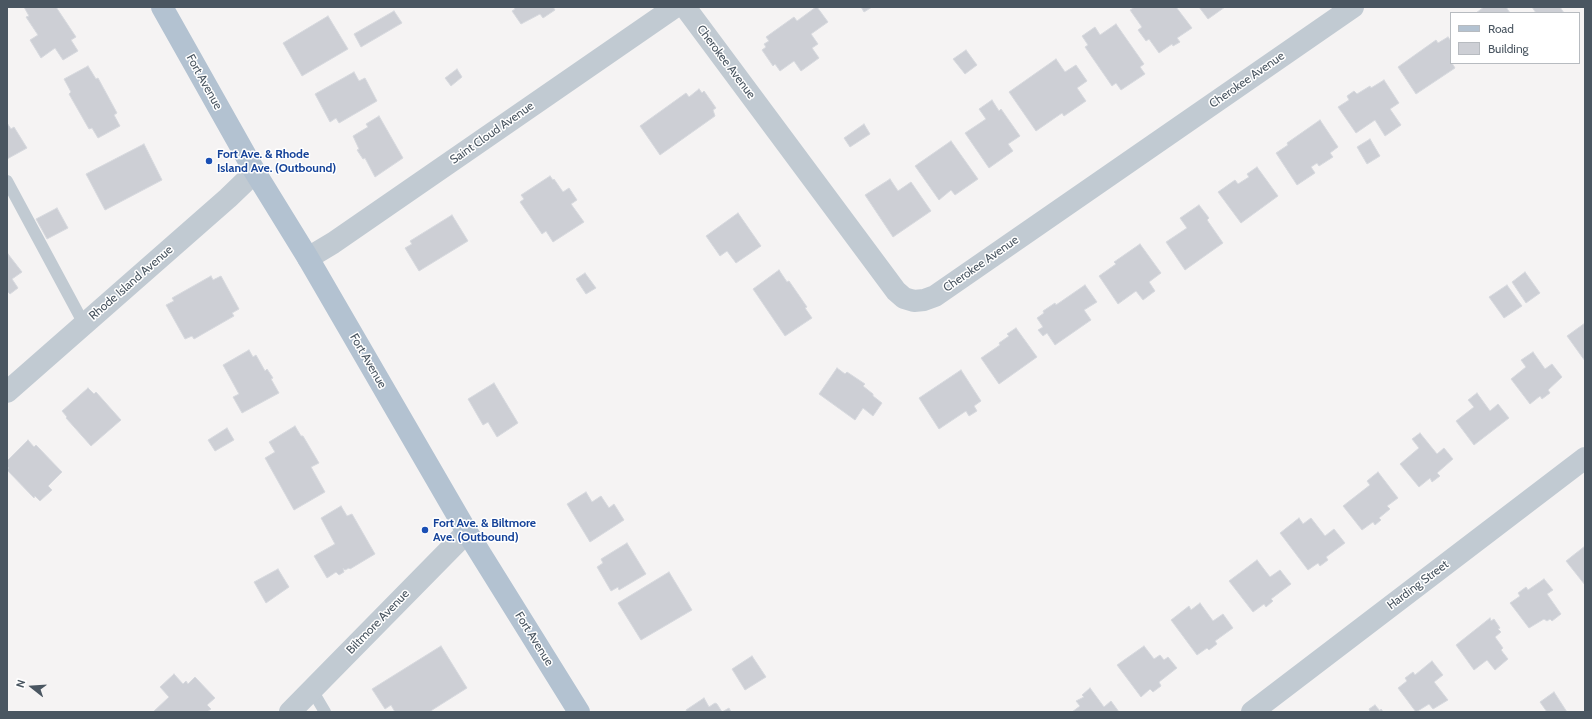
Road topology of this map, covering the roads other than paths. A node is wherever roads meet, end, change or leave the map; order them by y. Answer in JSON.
{"nodes":[{"id":1,"x":162,"y":7,"type":"edge"},
{"id":2,"x":675,"y":7,"type":"edge"},
{"id":3,"x":685,"y":7,"type":"edge"},
{"id":4,"x":1353,"y":7,"type":"edge"},
{"id":5,"x":255,"y":172,"type":"junction"},
{"id":6,"x":7,"y":181,"type":"edge"},
{"id":7,"x":308,"y":258,"type":"junction"},
{"id":8,"x":84,"y":324,"type":"junction"},
{"id":9,"x":7,"y":392,"type":"edge"},
{"id":10,"x":1585,"y":458,"type":"edge"},
{"id":11,"x":467,"y":532,"type":"junction"},
{"id":12,"x":312,"y":690,"type":"junction"},
{"id":13,"x":290,"y":712,"type":"edge"},
{"id":14,"x":325,"y":712,"type":"edge"},
{"id":15,"x":579,"y":712,"type":"edge"},
{"id":16,"x":1252,"y":712,"type":"edge"}],
"edges":[{"from":1,"to":5,"type":"main road","name":"Fort Avenue"},
{"from":2,"to":7,"type":"street","name":"Saint Cloud Avenue"},
{"from":3,"to":4,"type":"street","name":"Cherokee Avenue"},
{"from":5,"to":7,"type":"main road","name":"Fort Avenue"},
{"from":5,"to":8,"type":"street","name":"Rhode Island Avenue"},
{"from":6,"to":8,"type":"lane"},
{"from":7,"to":11,"type":"main road","name":"Fort Avenue"},
{"from":8,"to":9,"type":"street","name":"Rhode Island Avenue"},
{"from":10,"to":16,"type":"street","name":"Harding Street"},
{"from":11,"to":12,"type":"street","name":"Biltmore Avenue"},
{"from":11,"to":15,"type":"main road","name":"Fort Avenue"},
{"from":12,"to":13,"type":"street","name":"Biltmore Avenue"},
{"from":12,"to":14,"type":"lane"}]}
